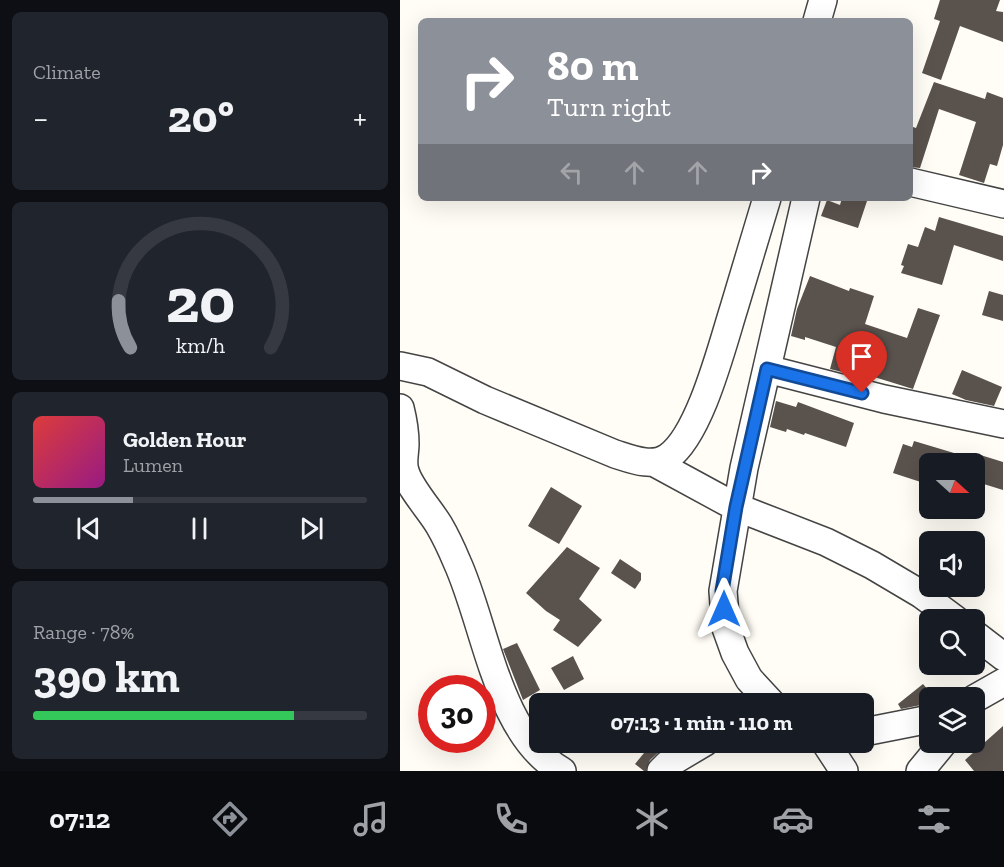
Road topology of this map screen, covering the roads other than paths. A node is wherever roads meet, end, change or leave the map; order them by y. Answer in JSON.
{"nodes":[{"id":1,"x":823,"y":0,"type":"edge"},
{"id":2,"x":818,"y":18,"type":"edge"},
{"id":3,"x":913,"y":183,"type":"edge"},
{"id":4,"x":766,"y":201,"type":"edge"},
{"id":5,"x":805,"y":201,"type":"edge"},
{"id":6,"x":1003,"y":204,"type":"edge"},
{"id":7,"x":400,"y":366,"type":"edge"},
{"id":8,"x":767,"y":369,"type":"junction"},
{"id":9,"x":400,"y":408,"type":"edge"},
{"id":10,"x":1003,"y":424,"type":"edge"},
{"id":11,"x":655,"y":463,"type":"junction"},
{"id":12,"x":736,"y":507,"type":"junction"},
{"id":13,"x":941,"y":609,"type":"edge"},
{"id":14,"x":985,"y":643,"type":"edge"},
{"id":15,"x":1003,"y":657,"type":"edge"},
{"id":16,"x":762,"y":693,"type":"edge"},
{"id":17,"x":919,"y":721,"type":"edge"},
{"id":18,"x":874,"y":730,"type":"edge"},
{"id":19,"x":687,"y":753,"type":"edge"},
{"id":20,"x":832,"y":753,"type":"edge"},
{"id":21,"x":935,"y":753,"type":"edge"},
{"id":22,"x":562,"y":771,"type":"edge"},
{"id":23,"x":661,"y":771,"type":"edge"},
{"id":24,"x":844,"y":771,"type":"edge"},
{"id":25,"x":920,"y":771,"type":"edge"}],
"edges":[{"from":1,"to":2,"type":"street"},
{"from":3,"to":6,"type":"street"},
{"from":4,"to":11,"type":"street"},
{"from":5,"to":8,"type":"street"},
{"from":7,"to":11,"type":"street"},
{"from":8,"to":10,"type":"street"},
{"from":8,"to":12,"type":"street"},
{"from":9,"to":22,"type":"street"},
{"from":11,"to":12,"type":"street"},
{"from":12,"to":13,"type":"street"},
{"from":12,"to":16,"type":"street"},
{"from":14,"to":15,"type":"street"},
{"from":17,"to":18,"type":"street"},
{"from":19,"to":23,"type":"street"},
{"from":20,"to":24,"type":"street"},
{"from":21,"to":25,"type":"street"}]}
